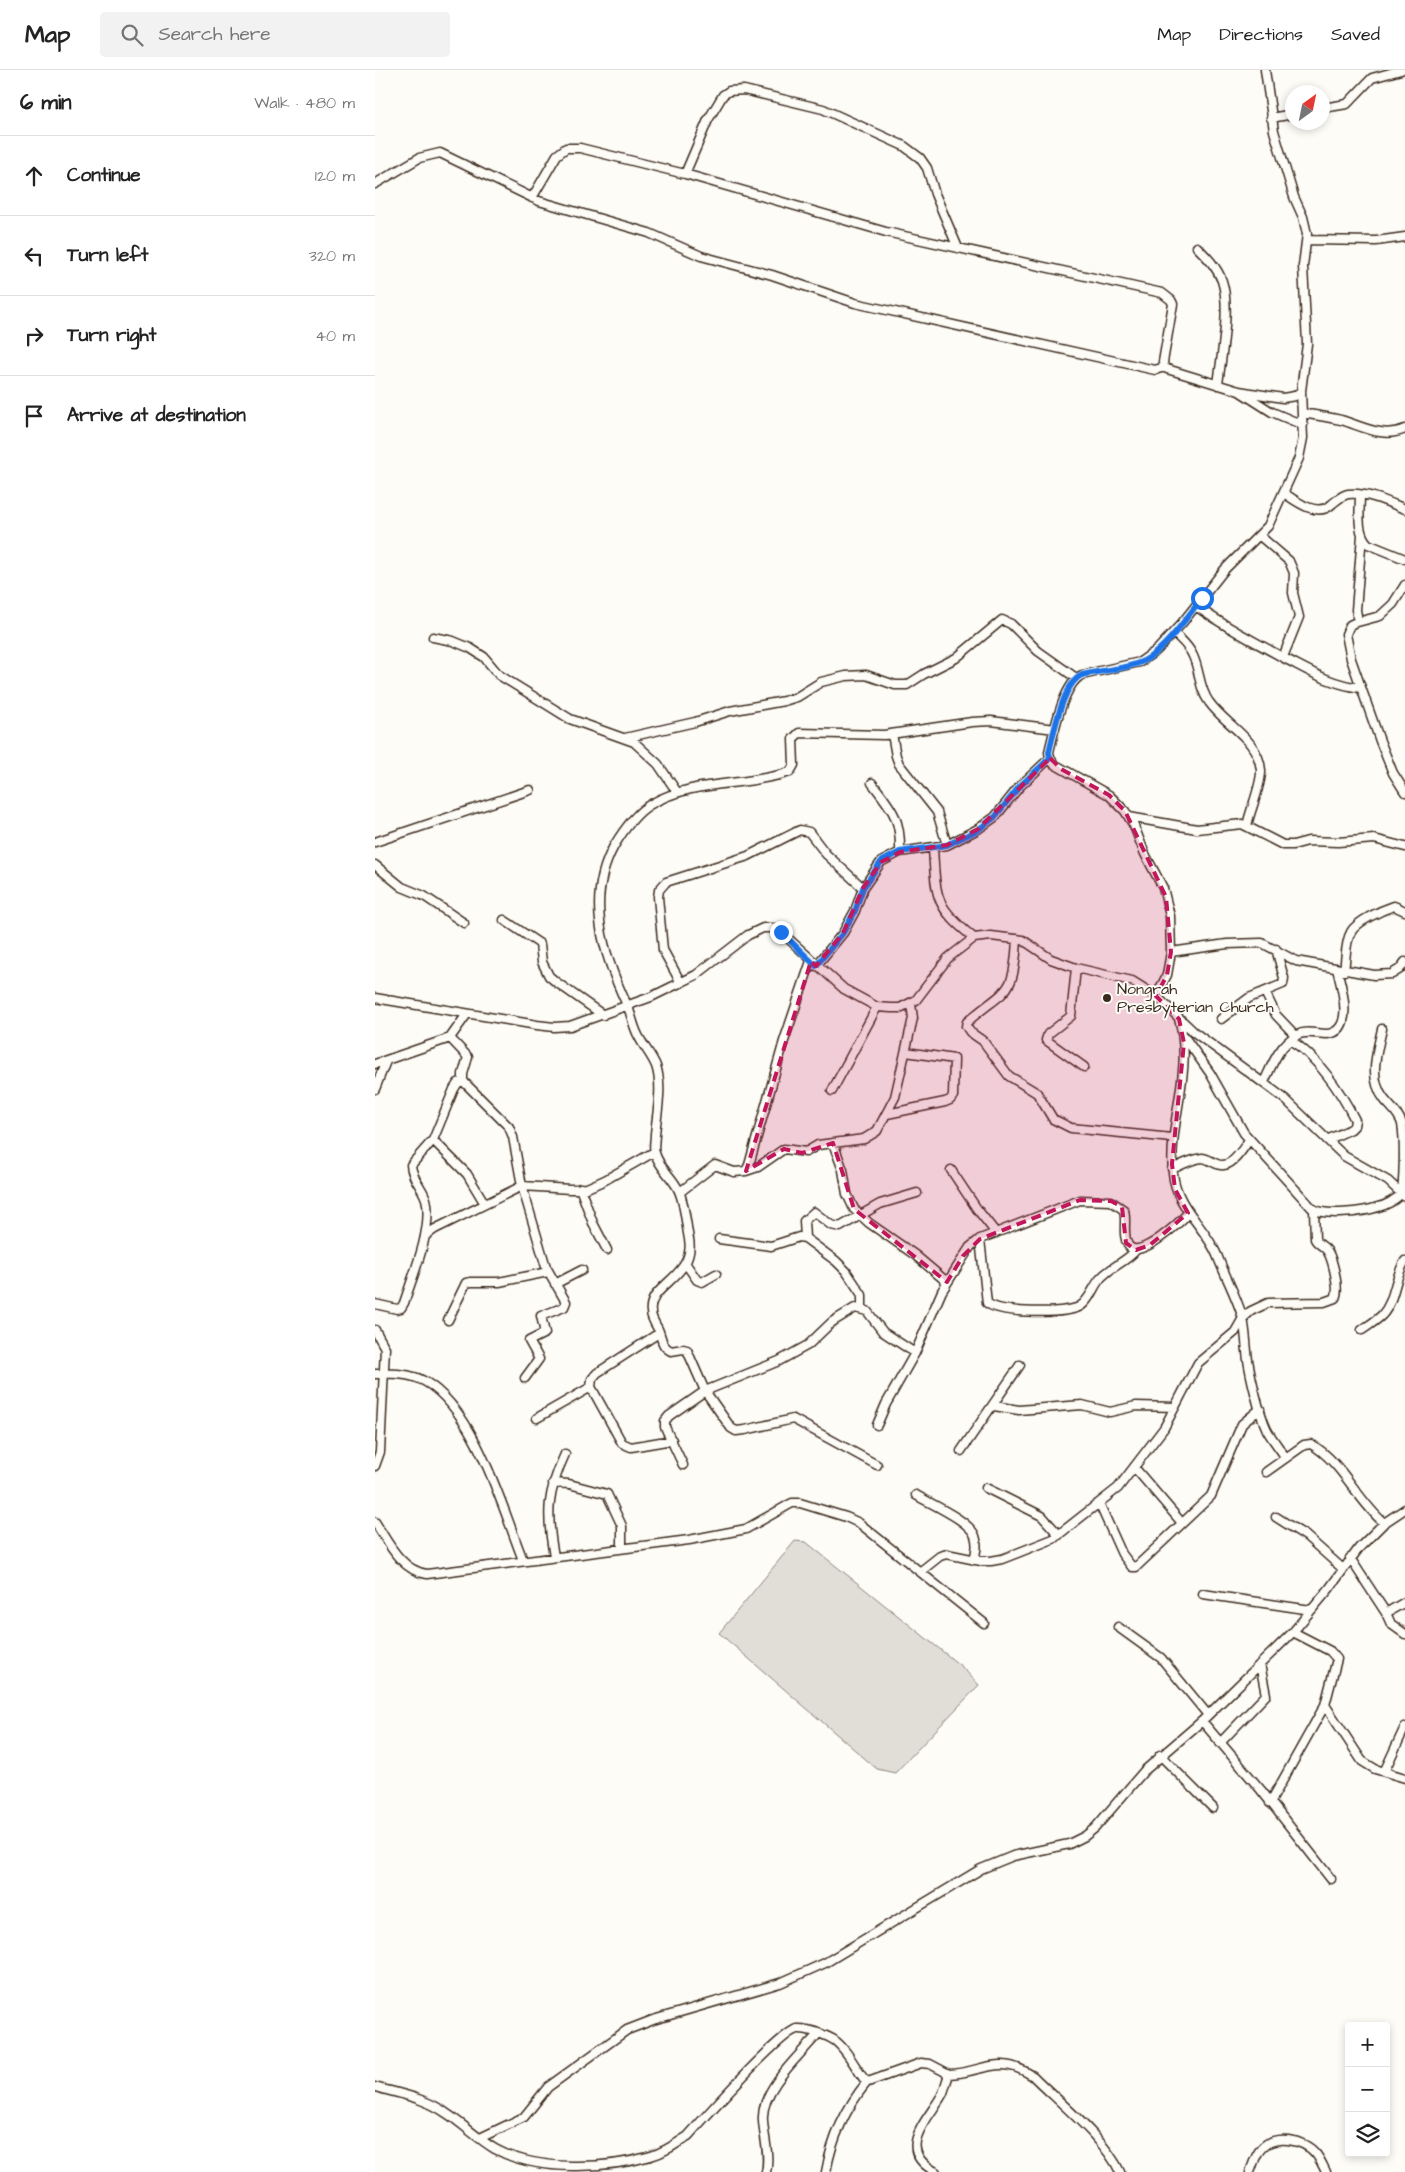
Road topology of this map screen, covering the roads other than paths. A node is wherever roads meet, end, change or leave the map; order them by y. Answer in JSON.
{"nodes":[{"id":1,"x":1265,"y":70,"type":"edge"},
{"id":2,"x":1401,"y":70,"type":"edge"},
{"id":3,"x":1330,"y":107,"type":"edge"},
{"id":4,"x":1285,"y":115,"type":"edge"},
{"id":5,"x":1271,"y":118,"type":"junction"},
{"id":6,"x":685,"y":174,"type":"junction"},
{"id":7,"x":375,"y":184,"type":"edge"},
{"id":8,"x":532,"y":198,"type":"junction"},
{"id":9,"x":1405,"y":237,"type":"edge"},
{"id":10,"x":1307,"y":240,"type":"junction"},
{"id":11,"x":1197,"y":247,"type":"dead end"},
{"id":12,"x":958,"y":248,"type":"junction"},
{"id":13,"x":1164,"y":367,"type":"junction"},
{"id":14,"x":1218,"y":385,"type":"junction"},
{"id":15,"x":1239,"y":391,"type":"junction"},
{"id":16,"x":1301,"y":391,"type":"junction"},
{"id":17,"x":1302,"y":413,"type":"junction"},
{"id":18,"x":1303,"y":424,"type":"junction"},
{"id":19,"x":1405,"y":430,"type":"edge"},
{"id":20,"x":1284,"y":493,"type":"junction"},
{"id":21,"x":1360,"y":495,"type":"junction"},
{"id":22,"x":1405,"y":509,"type":"edge"},
{"id":23,"x":1362,"y":535,"type":"junction"},
{"id":24,"x":1260,"y":536,"type":"junction"},
{"id":25,"x":1405,"y":559,"type":"edge"},
{"id":26,"x":1405,"y":585,"type":"edge"},
{"id":27,"x":1195,"y":606,"type":"junction"},
{"id":28,"x":1359,"y":621,"type":"junction"},
{"id":29,"x":1174,"y":633,"type":"junction"},
{"id":30,"x":433,"y":637,"type":"dead end"},
{"id":31,"x":1283,"y":657,"type":"junction"},
{"id":32,"x":1076,"y":678,"type":"junction"},
{"id":33,"x":1361,"y":688,"type":"junction"},
{"id":34,"x":1055,"y":729,"type":"junction"},
{"id":35,"x":892,"y":734,"type":"junction"},
{"id":36,"x":625,"y":738,"type":"junction"},
{"id":37,"x":1050,"y":758,"type":"junction"},
{"id":38,"x":872,"y":782,"type":"dead end"},
{"id":39,"x":530,"y":790,"type":"dead end"},
{"id":40,"x":677,"y":792,"type":"junction"},
{"id":41,"x":1405,"y":792,"type":"edge"},
{"id":42,"x":1129,"y":817,"type":"junction"},
{"id":43,"x":1247,"y":826,"type":"junction"},
{"id":44,"x":375,"y":842,"type":"edge"},
{"id":45,"x":947,"y":845,"type":"junction"},
{"id":46,"x":1405,"y":847,"type":"edge"},
{"id":47,"x":933,"y":848,"type":"junction"},
{"id":48,"x":900,"y":852,"type":"junction"},
{"id":49,"x":375,"y":865,"type":"edge"},
{"id":50,"x":863,"y":888,"type":"junction"},
{"id":51,"x":1405,"y":911,"type":"edge"},
{"id":52,"x":504,"y":920,"type":"dead end"},
{"id":53,"x":464,"y":923,"type":"dead end"},
{"id":54,"x":974,"y":938,"type":"junction"},
{"id":55,"x":1017,"y":939,"type":"junction"},
{"id":56,"x":1276,"y":949,"type":"junction"},
{"id":57,"x":1171,"y":952,"type":"junction"},
{"id":58,"x":1405,"y":962,"type":"edge"},
{"id":59,"x":813,"y":963,"type":"junction"},
{"id":60,"x":1076,"y":968,"type":"junction"},
{"id":61,"x":1341,"y":970,"type":"junction"},
{"id":62,"x":1396,"y":972,"type":"junction"},
{"id":63,"x":1405,"y":974,"type":"edge"},
{"id":64,"x":681,"y":983,"type":"junction"},
{"id":65,"x":1265,"y":992,"type":"junction"},
{"id":66,"x":1156,"y":996,"type":"junction"},
{"id":67,"x":375,"y":998,"type":"edge"},
{"id":68,"x":911,"y":1004,"type":"junction"},
{"id":69,"x":627,"y":1006,"type":"junction"},
{"id":70,"x":877,"y":1007,"type":"junction"},
{"id":71,"x":467,"y":1014,"type":"junction"},
{"id":72,"x":603,"y":1015,"type":"junction"},
{"id":73,"x":1179,"y":1019,"type":"junction"},
{"id":74,"x":1221,"y":1019,"type":"dead end"},
{"id":75,"x":1382,"y":1029,"type":"dead end"},
{"id":76,"x":1183,"y":1035,"type":"junction"},
{"id":77,"x":450,"y":1038,"type":"junction"},
{"id":78,"x":1293,"y":1038,"type":"junction"},
{"id":79,"x":906,"y":1052,"type":"junction"},
{"id":80,"x":386,"y":1061,"type":"junction"},
{"id":81,"x":375,"y":1064,"type":"edge"},
{"id":82,"x":1084,"y":1067,"type":"dead end"},
{"id":83,"x":463,"y":1081,"type":"junction"},
{"id":84,"x":1264,"y":1082,"type":"junction"},
{"id":85,"x":375,"y":1089,"type":"edge"},
{"id":86,"x":832,"y":1091,"type":"dead end"},
{"id":87,"x":887,"y":1114,"type":"junction"},
{"id":88,"x":1172,"y":1138,"type":"junction"},
{"id":89,"x":433,"y":1140,"type":"junction"},
{"id":90,"x":1249,"y":1140,"type":"junction"},
{"id":91,"x":1327,"y":1140,"type":"junction"},
{"id":92,"x":833,"y":1143,"type":"junction"},
{"id":93,"x":654,"y":1152,"type":"junction"},
{"id":94,"x":1172,"y":1169,"type":"junction"},
{"id":95,"x":951,"y":1170,"type":"dead end"},
{"id":96,"x":746,"y":1171,"type":"junction"},
{"id":97,"x":522,"y":1186,"type":"junction"},
{"id":98,"x":580,"y":1188,"type":"junction"},
{"id":99,"x":680,"y":1192,"type":"junction"},
{"id":100,"x":917,"y":1193,"type":"dead end"},
{"id":101,"x":1404,"y":1195,"type":"edge"},
{"id":102,"x":485,"y":1204,"type":"junction"},
{"id":103,"x":1315,"y":1210,"type":"junction"},
{"id":104,"x":1188,"y":1213,"type":"junction"},
{"id":105,"x":860,"y":1216,"type":"junction"},
{"id":106,"x":996,"y":1233,"type":"junction"},
{"id":107,"x":425,"y":1236,"type":"junction"},
{"id":108,"x":805,"y":1238,"type":"junction"},
{"id":109,"x":719,"y":1239,"type":"dead end"},
{"id":110,"x":980,"y":1239,"type":"junction"},
{"id":111,"x":607,"y":1250,"type":"dead end"},
{"id":112,"x":1136,"y":1250,"type":"junction"},
{"id":113,"x":1405,"y":1261,"type":"edge"},
{"id":114,"x":686,"y":1264,"type":"junction"},
{"id":115,"x":582,"y":1270,"type":"dead end"},
{"id":116,"x":548,"y":1272,"type":"junction"},
{"id":117,"x":716,"y":1274,"type":"dead end"},
{"id":118,"x":947,"y":1282,"type":"junction"},
{"id":119,"x":555,"y":1284,"type":"junction"},
{"id":120,"x":375,"y":1304,"type":"edge"},
{"id":121,"x":862,"y":1308,"type":"junction"},
{"id":122,"x":1243,"y":1318,"type":"junction"},
{"id":123,"x":448,"y":1320,"type":"dead end"},
{"id":124,"x":375,"y":1330,"type":"edge"},
{"id":125,"x":1363,"y":1330,"type":"dead end"},
{"id":126,"x":659,"y":1333,"type":"junction"},
{"id":127,"x":915,"y":1352,"type":"junction"},
{"id":128,"x":1020,"y":1365,"type":"dead end"},
{"id":129,"x":379,"y":1374,"type":"edge"},
{"id":130,"x":525,"y":1378,"type":"dead end"},
{"id":131,"x":591,"y":1387,"type":"junction"},
{"id":132,"x":705,"y":1391,"type":"junction"},
{"id":133,"x":994,"y":1406,"type":"junction"},
{"id":134,"x":1175,"y":1408,"type":"junction"},
{"id":135,"x":1260,"y":1409,"type":"junction"},
{"id":136,"x":537,"y":1418,"type":"dead end"},
{"id":137,"x":877,"y":1426,"type":"dead end"},
{"id":138,"x":672,"y":1440,"type":"junction"},
{"id":139,"x":961,"y":1451,"type":"dead end"},
{"id":140,"x":565,"y":1454,"type":"dead end"},
{"id":141,"x":1286,"y":1458,"type":"junction"},
{"id":142,"x":683,"y":1465,"type":"dead end"},
{"id":143,"x":877,"y":1465,"type":"dead end"},
{"id":144,"x":375,"y":1466,"type":"edge"},
{"id":145,"x":1134,"y":1467,"type":"junction"},
{"id":146,"x":1266,"y":1472,"type":"dead end"},
{"id":147,"x":553,"y":1483,"type":"junction"},
{"id":148,"x":986,"y":1488,"type":"dead end"},
{"id":149,"x":916,"y":1495,"type":"dead end"},
{"id":150,"x":1099,"y":1503,"type":"junction"},
{"id":151,"x":1405,"y":1509,"type":"edge"},
{"id":152,"x":1276,"y":1517,"type":"dead end"},
{"id":153,"x":375,"y":1523,"type":"edge"},
{"id":154,"x":1182,"y":1523,"type":"junction"},
{"id":155,"x":1384,"y":1523,"type":"junction"},
{"id":156,"x":1059,"y":1535,"type":"junction"},
{"id":157,"x":622,"y":1548,"type":"junction"},
{"id":158,"x":554,"y":1556,"type":"junction"},
{"id":159,"x":1350,"y":1558,"type":"junction"},
{"id":160,"x":523,"y":1560,"type":"junction"},
{"id":161,"x":975,"y":1560,"type":"junction"},
{"id":162,"x":1343,"y":1569,"type":"junction"},
{"id":163,"x":921,"y":1570,"type":"junction"},
{"id":164,"x":1203,"y":1594,"type":"dead end"},
{"id":165,"x":1405,"y":1602,"type":"edge"},
{"id":166,"x":1311,"y":1610,"type":"junction"},
{"id":167,"x":1387,"y":1613,"type":"junction"},
{"id":168,"x":984,"y":1623,"type":"dead end"},
{"id":169,"x":1118,"y":1627,"type":"dead end"},
{"id":170,"x":1293,"y":1632,"type":"junction"},
{"id":171,"x":1405,"y":1634,"type":"edge"},
{"id":172,"x":1260,"y":1664,"type":"junction"},
{"id":173,"x":1325,"y":1705,"type":"junction"},
{"id":174,"x":1208,"y":1715,"type":"junction"},
{"id":175,"x":1202,"y":1722,"type":"junction"},
{"id":176,"x":1404,"y":1732,"type":"edge"},
{"id":177,"x":1220,"y":1743,"type":"junction"},
{"id":178,"x":1161,"y":1755,"type":"junction"},
{"id":179,"x":1385,"y":1770,"type":"junction"},
{"id":180,"x":1405,"y":1778,"type":"edge"},
{"id":181,"x":1270,"y":1803,"type":"junction"},
{"id":182,"x":1213,"y":1808,"type":"dead end"},
{"id":183,"x":1331,"y":1878,"type":"dead end"},
{"id":184,"x":818,"y":2034,"type":"junction"},
{"id":185,"x":949,"y":2074,"type":"junction"},
{"id":186,"x":864,"y":2079,"type":"junction"},
{"id":187,"x":375,"y":2087,"type":"edge"},
{"id":188,"x":480,"y":2138,"type":"junction"},
{"id":189,"x":766,"y":2172,"type":"edge"},
{"id":190,"x":826,"y":2172,"type":"edge"},
{"id":191,"x":937,"y":2172,"type":"edge"},
{"id":192,"x":1120,"y":2172,"type":"edge"},
{"id":193,"x":1250,"y":2172,"type":"edge"},
{"id":194,"x":1326,"y":2172,"type":"edge"}],
"edges":[{"from":1,"to":5,"type":"street"},
{"from":2,"to":3,"type":"street"},
{"from":4,"to":5,"type":"street"},
{"from":5,"to":10,"type":"street"},
{"from":6,"to":8,"type":"street"},
{"from":6,"to":12,"type":"street"},
{"from":6,"to":12,"type":"street"},
{"from":7,"to":8,"type":"street"},
{"from":8,"to":13,"type":"street"},
{"from":9,"to":10,"type":"street"},
{"from":10,"to":16,"type":"street"},
{"from":11,"to":14,"type":"street"},
{"from":12,"to":13,"type":"street"},
{"from":13,"to":14,"type":"street"},
{"from":14,"to":15,"type":"street"},
{"from":15,"to":16,"type":"street"},
{"from":15,"to":18,"type":"street"},
{"from":16,"to":17,"type":"street"},
{"from":17,"to":18,"type":"street"},
{"from":17,"to":19,"type":"street"},
{"from":18,"to":20,"type":"street"},
{"from":20,"to":21,"type":"street"},
{"from":20,"to":24,"type":"street"},
{"from":21,"to":22,"type":"street"},
{"from":21,"to":23,"type":"street"},
{"from":23,"to":25,"type":"street"},
{"from":23,"to":28,"type":"street"},
{"from":24,"to":27,"type":"street"},
{"from":24,"to":31,"type":"street"},
{"from":26,"to":28,"type":"street"},
{"from":27,"to":29,"type":"street"},
{"from":27,"to":31,"type":"street"},
{"from":28,"to":33,"type":"street"},
{"from":29,"to":32,"type":"street"},
{"from":29,"to":43,"type":"street"},
{"from":30,"to":36,"type":"street"},
{"from":31,"to":33,"type":"street"},
{"from":32,"to":34,"type":"street"},
{"from":32,"to":36,"type":"street"},
{"from":33,"to":41,"type":"street"},
{"from":34,"to":35,"type":"street"},
{"from":34,"to":37,"type":"street"},
{"from":35,"to":40,"type":"street"},
{"from":35,"to":45,"type":"street"},
{"from":36,"to":40,"type":"street"},
{"from":37,"to":42,"type":"street"},
{"from":37,"to":45,"type":"street"},
{"from":38,"to":48,"type":"street"},
{"from":39,"to":44,"type":"street"},
{"from":40,"to":69,"type":"street"},
{"from":42,"to":43,"type":"street"},
{"from":42,"to":57,"type":"street"},
{"from":43,"to":46,"type":"street"},
{"from":45,"to":47,"type":"street"},
{"from":47,"to":48,"type":"street"},
{"from":47,"to":54,"type":"street"},
{"from":48,"to":50,"type":"street"},
{"from":49,"to":53,"type":"street"},
{"from":50,"to":59,"type":"street"},
{"from":50,"to":64,"type":"street"},
{"from":51,"to":61,"type":"street"},
{"from":52,"to":72,"type":"street"},
{"from":54,"to":55,"type":"street"},
{"from":54,"to":68,"type":"street"},
{"from":55,"to":60,"type":"street"},
{"from":55,"to":88,"type":"street"},
{"from":56,"to":57,"type":"street"},
{"from":56,"to":61,"type":"street"},
{"from":56,"to":65,"type":"street"},
{"from":57,"to":66,"type":"street"},
{"from":58,"to":62,"type":"street"},
{"from":59,"to":64,"type":"street"},
{"from":59,"to":70,"type":"street"},
{"from":59,"to":96,"type":"street"},
{"from":60,"to":66,"type":"street"},
{"from":60,"to":82,"type":"street"},
{"from":61,"to":62,"type":"street"},
{"from":61,"to":78,"type":"street"},
{"from":62,"to":63,"type":"street"},
{"from":64,"to":69,"type":"street"},
{"from":65,"to":74,"type":"street"},
{"from":65,"to":78,"type":"street"},
{"from":66,"to":73,"type":"street"},
{"from":67,"to":71,"type":"street"},
{"from":68,"to":70,"type":"street"},
{"from":68,"to":79,"type":"street"},
{"from":69,"to":72,"type":"street"},
{"from":69,"to":93,"type":"street"},
{"from":70,"to":86,"type":"street"},
{"from":71,"to":72,"type":"street"},
{"from":71,"to":77,"type":"street"},
{"from":73,"to":76,"type":"street"},
{"from":73,"to":84,"type":"street"},
{"from":75,"to":101,"type":"street"},
{"from":76,"to":88,"type":"street"},
{"from":76,"to":90,"type":"street"},
{"from":77,"to":80,"type":"street"},
{"from":77,"to":83,"type":"street"},
{"from":78,"to":84,"type":"street"},
{"from":78,"to":91,"type":"street"},
{"from":79,"to":87,"type":"street"},
{"from":79,"to":87,"type":"street"},
{"from":80,"to":81,"type":"street"},
{"from":80,"to":85,"type":"street"},
{"from":83,"to":89,"type":"street"},
{"from":83,"to":97,"type":"street"},
{"from":84,"to":91,"type":"street"},
{"from":87,"to":92,"type":"street"},
{"from":88,"to":94,"type":"street"},
{"from":89,"to":102,"type":"street"},
{"from":89,"to":107,"type":"street"},
{"from":90,"to":94,"type":"street"},
{"from":90,"to":103,"type":"street"},
{"from":91,"to":101,"type":"street"},
{"from":92,"to":96,"type":"street"},
{"from":92,"to":105,"type":"street"},
{"from":93,"to":98,"type":"street"},
{"from":93,"to":99,"type":"street"},
{"from":94,"to":104,"type":"street"},
{"from":95,"to":106,"type":"street"},
{"from":96,"to":99,"type":"street"},
{"from":97,"to":98,"type":"street"},
{"from":97,"to":102,"type":"street"},
{"from":97,"to":116,"type":"street"},
{"from":98,"to":111,"type":"street"},
{"from":99,"to":114,"type":"street"},
{"from":100,"to":105,"type":"street"},
{"from":101,"to":103,"type":"street"},
{"from":102,"to":107,"type":"street"},
{"from":103,"to":122,"type":"street"},
{"from":104,"to":112,"type":"street"},
{"from":104,"to":122,"type":"street"},
{"from":105,"to":108,"type":"street"},
{"from":105,"to":118,"type":"street"},
{"from":106,"to":110,"type":"street"},
{"from":106,"to":112,"type":"street"},
{"from":107,"to":120,"type":"street"},
{"from":108,"to":109,"type":"street"},
{"from":108,"to":121,"type":"street"},
{"from":110,"to":112,"type":"street"},
{"from":110,"to":118,"type":"street"},
{"from":113,"to":125,"type":"street"},
{"from":114,"to":117,"type":"street"},
{"from":114,"to":126,"type":"street"},
{"from":115,"to":119,"type":"street"},
{"from":116,"to":119,"type":"street"},
{"from":116,"to":123,"type":"street"},
{"from":118,"to":127,"type":"street"},
{"from":119,"to":130,"type":"street"},
{"from":121,"to":127,"type":"street"},
{"from":121,"to":132,"type":"street"},
{"from":122,"to":134,"type":"street"},
{"from":122,"to":135,"type":"street"},
{"from":124,"to":129,"type":"street"},
{"from":126,"to":131,"type":"street"},
{"from":126,"to":132,"type":"street"},
{"from":127,"to":137,"type":"street"},
{"from":128,"to":133,"type":"street"},
{"from":129,"to":144,"type":"street"},
{"from":129,"to":160,"type":"street"},
{"from":131,"to":136,"type":"street"},
{"from":131,"to":138,"type":"street"},
{"from":132,"to":138,"type":"street"},
{"from":132,"to":143,"type":"street"},
{"from":133,"to":134,"type":"street"},
{"from":133,"to":139,"type":"street"},
{"from":134,"to":145,"type":"street"},
{"from":135,"to":141,"type":"street"},
{"from":135,"to":154,"type":"street"},
{"from":138,"to":142,"type":"street"},
{"from":140,"to":147,"type":"street"},
{"from":141,"to":146,"type":"street"},
{"from":141,"to":155,"type":"street"},
{"from":145,"to":150,"type":"street"},
{"from":145,"to":154,"type":"street"},
{"from":147,"to":157,"type":"street"},
{"from":147,"to":158,"type":"street"},
{"from":148,"to":156,"type":"street"},
{"from":149,"to":161,"type":"street"},
{"from":150,"to":154,"type":"street"},
{"from":150,"to":156,"type":"street"},
{"from":151,"to":155,"type":"street"},
{"from":152,"to":162,"type":"street"},
{"from":153,"to":160,"type":"street"},
{"from":155,"to":159,"type":"street"},
{"from":156,"to":161,"type":"street"},
{"from":157,"to":158,"type":"street"},
{"from":157,"to":163,"type":"street"},
{"from":158,"to":160,"type":"street"},
{"from":159,"to":162,"type":"street"},
{"from":159,"to":167,"type":"street"},
{"from":161,"to":163,"type":"street"},
{"from":162,"to":166,"type":"street"},
{"from":163,"to":168,"type":"street"},
{"from":164,"to":166,"type":"street"},
{"from":165,"to":167,"type":"street"},
{"from":166,"to":170,"type":"street"},
{"from":167,"to":171,"type":"street"},
{"from":169,"to":174,"type":"street"},
{"from":170,"to":172,"type":"street"},
{"from":170,"to":173,"type":"street"},
{"from":172,"to":174,"type":"street"},
{"from":172,"to":177,"type":"street"},
{"from":173,"to":179,"type":"street"},
{"from":173,"to":181,"type":"street"},
{"from":174,"to":175,"type":"street"},
{"from":175,"to":177,"type":"street"},
{"from":175,"to":178,"type":"street"},
{"from":176,"to":179,"type":"street"},
{"from":177,"to":181,"type":"street"},
{"from":178,"to":182,"type":"street"},
{"from":178,"to":188,"type":"street"},
{"from":179,"to":180,"type":"street"},
{"from":181,"to":183,"type":"street"},
{"from":184,"to":186,"type":"street"},
{"from":184,"to":188,"type":"street"},
{"from":184,"to":189,"type":"street"},
{"from":185,"to":186,"type":"street"},
{"from":185,"to":191,"type":"street"},
{"from":185,"to":192,"type":"street"},
{"from":186,"to":190,"type":"street"},
{"from":187,"to":188,"type":"street"},
{"from":193,"to":194,"type":"street"}]}
